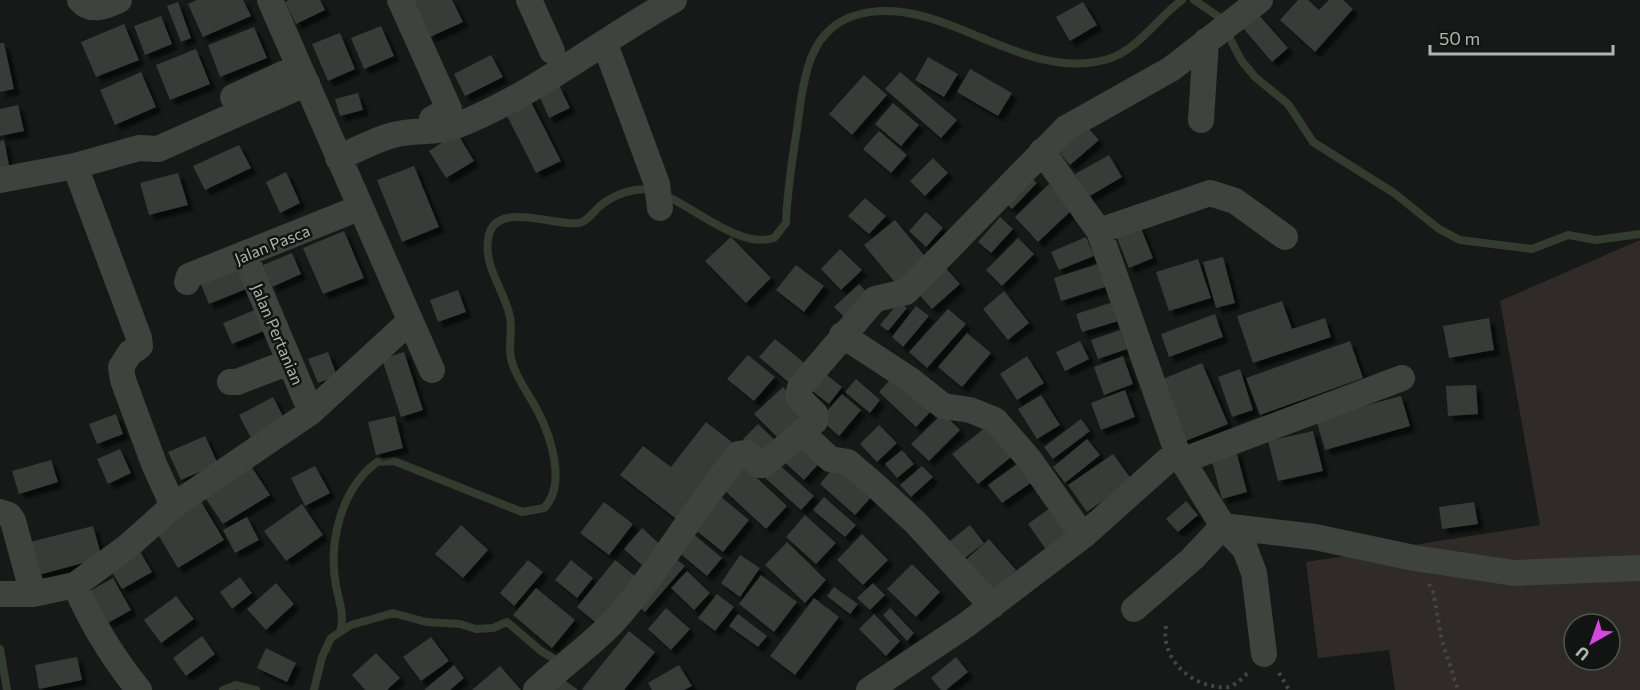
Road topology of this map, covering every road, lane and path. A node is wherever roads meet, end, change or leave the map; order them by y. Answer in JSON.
{"nodes":[{"id":1,"x":80,"y":0,"type":"edge"},
{"id":2,"x":119,"y":0,"type":"edge"},
{"id":3,"x":270,"y":0,"type":"edge"},
{"id":4,"x":400,"y":0,"type":"edge"},
{"id":5,"x":529,"y":0,"type":"edge"},
{"id":6,"x":674,"y":0,"type":"edge"},
{"id":7,"x":1260,"y":0,"type":"edge"},
{"id":8,"x":1232,"y":8,"type":"edge"},
{"id":9,"x":1206,"y":40,"type":"junction"},
{"id":10,"x":605,"y":44,"type":"junction"},
{"id":11,"x":552,"y":51,"type":"dead end"},
{"id":12,"x":302,"y":75,"type":"junction"},
{"id":13,"x":432,"y":119,"type":"dead end"},
{"id":14,"x":1201,"y":120,"type":"dead end"},
{"id":15,"x":1042,"y":151,"type":"junction"},
{"id":16,"x":338,"y":158,"type":"junction"},
{"id":17,"x":75,"y":166,"type":"junction"},
{"id":18,"x":0,"y":180,"type":"edge"},
{"id":19,"x":659,"y":198,"type":"dead end"},
{"id":20,"x":359,"y":208,"type":"junction"},
{"id":21,"x":1099,"y":231,"type":"junction"},
{"id":22,"x":1285,"y":237,"type":"dead end"},
{"id":23,"x":245,"y":256,"type":"junction"},
{"id":24,"x":187,"y":282,"type":"dead end"},
{"id":25,"x":409,"y":322,"type":"junction"},
{"id":26,"x":842,"y":335,"type":"junction"},
{"id":27,"x":288,"y":362,"type":"junction"},
{"id":28,"x":432,"y":370,"type":"dead end"},
{"id":29,"x":1402,"y":378,"type":"dead end"},
{"id":30,"x":230,"y":382,"type":"dead end"},
{"id":31,"x":311,"y":412,"type":"junction"},
{"id":32,"x":803,"y":434,"type":"junction"},
{"id":33,"x":1180,"y":456,"type":"junction"},
{"id":34,"x":173,"y":506,"type":"junction"},
{"id":35,"x":0,"y":512,"type":"edge"},
{"id":36,"x":1223,"y":526,"type":"junction"},
{"id":37,"x":1083,"y":536,"type":"junction"},
{"id":38,"x":1400,"y":555,"type":"junction"},
{"id":39,"x":1640,"y":568,"type":"edge"},
{"id":40,"x":75,"y":585,"type":"junction"},
{"id":41,"x":0,"y":594,"type":"edge"},
{"id":42,"x":33,"y":594,"type":"junction"},
{"id":43,"x":992,"y":606,"type":"junction"},
{"id":44,"x":1134,"y":609,"type":"dead end"},
{"id":45,"x":1166,"y":626,"type":"dead end"},
{"id":46,"x":1264,"y":654,"type":"junction"},
{"id":47,"x":139,"y":690,"type":"edge"},
{"id":48,"x":536,"y":690,"type":"edge"},
{"id":49,"x":869,"y":690,"type":"edge"},
{"id":50,"x":1290,"y":690,"type":"edge"},
{"id":51,"x":1458,"y":690,"type":"edge"}],
"edges":[{"from":1,"to":2,"type":"street"},
{"from":3,"to":12,"type":"street"},
{"from":4,"to":13,"type":"street"},
{"from":5,"to":11,"type":"street"},
{"from":6,"to":10,"type":"street"},
{"from":7,"to":8,"type":"street"},
{"from":8,"to":9,"type":"street"},
{"from":9,"to":14,"type":"street"},
{"from":9,"to":15,"type":"street"},
{"from":10,"to":16,"type":"street"},
{"from":10,"to":19,"type":"street"},
{"from":12,"to":16,"type":"street"},
{"from":12,"to":17,"type":"street"},
{"from":15,"to":21,"type":"street"},
{"from":15,"to":26,"type":"street"},
{"from":16,"to":20,"type":"street"},
{"from":17,"to":18,"type":"street"},
{"from":17,"to":34,"type":"street"},
{"from":20,"to":23,"type":"street","name":"Jalan Pasca"},
{"from":20,"to":25,"type":"street"},
{"from":21,"to":22,"type":"street"},
{"from":21,"to":33,"type":"street"},
{"from":23,"to":24,"type":"street","name":"Jalan Pasca"},
{"from":23,"to":27,"type":"street","name":"Jalan Pertanian"},
{"from":25,"to":28,"type":"street"},
{"from":25,"to":31,"type":"street"},
{"from":26,"to":32,"type":"street"},
{"from":26,"to":37,"type":"street"},
{"from":27,"to":30,"type":"street"},
{"from":27,"to":31,"type":"street","name":"Jalan Pertanian"},
{"from":29,"to":33,"type":"street"},
{"from":31,"to":34,"type":"street"},
{"from":32,"to":43,"type":"street"},
{"from":32,"to":48,"type":"street"},
{"from":33,"to":36,"type":"street"},
{"from":33,"to":37,"type":"street"},
{"from":34,"to":40,"type":"street"},
{"from":35,"to":42,"type":"street"},
{"from":36,"to":38,"type":"street"},
{"from":36,"to":44,"type":"street"},
{"from":36,"to":46,"type":"street"},
{"from":37,"to":43,"type":"street"},
{"from":38,"to":39,"type":"street"},
{"from":38,"to":51,"type":"path"},
{"from":40,"to":42,"type":"street"},
{"from":40,"to":47,"type":"street"},
{"from":41,"to":42,"type":"street"},
{"from":43,"to":49,"type":"street"},
{"from":45,"to":46,"type":"path"},
{"from":46,"to":50,"type":"path"}]}
